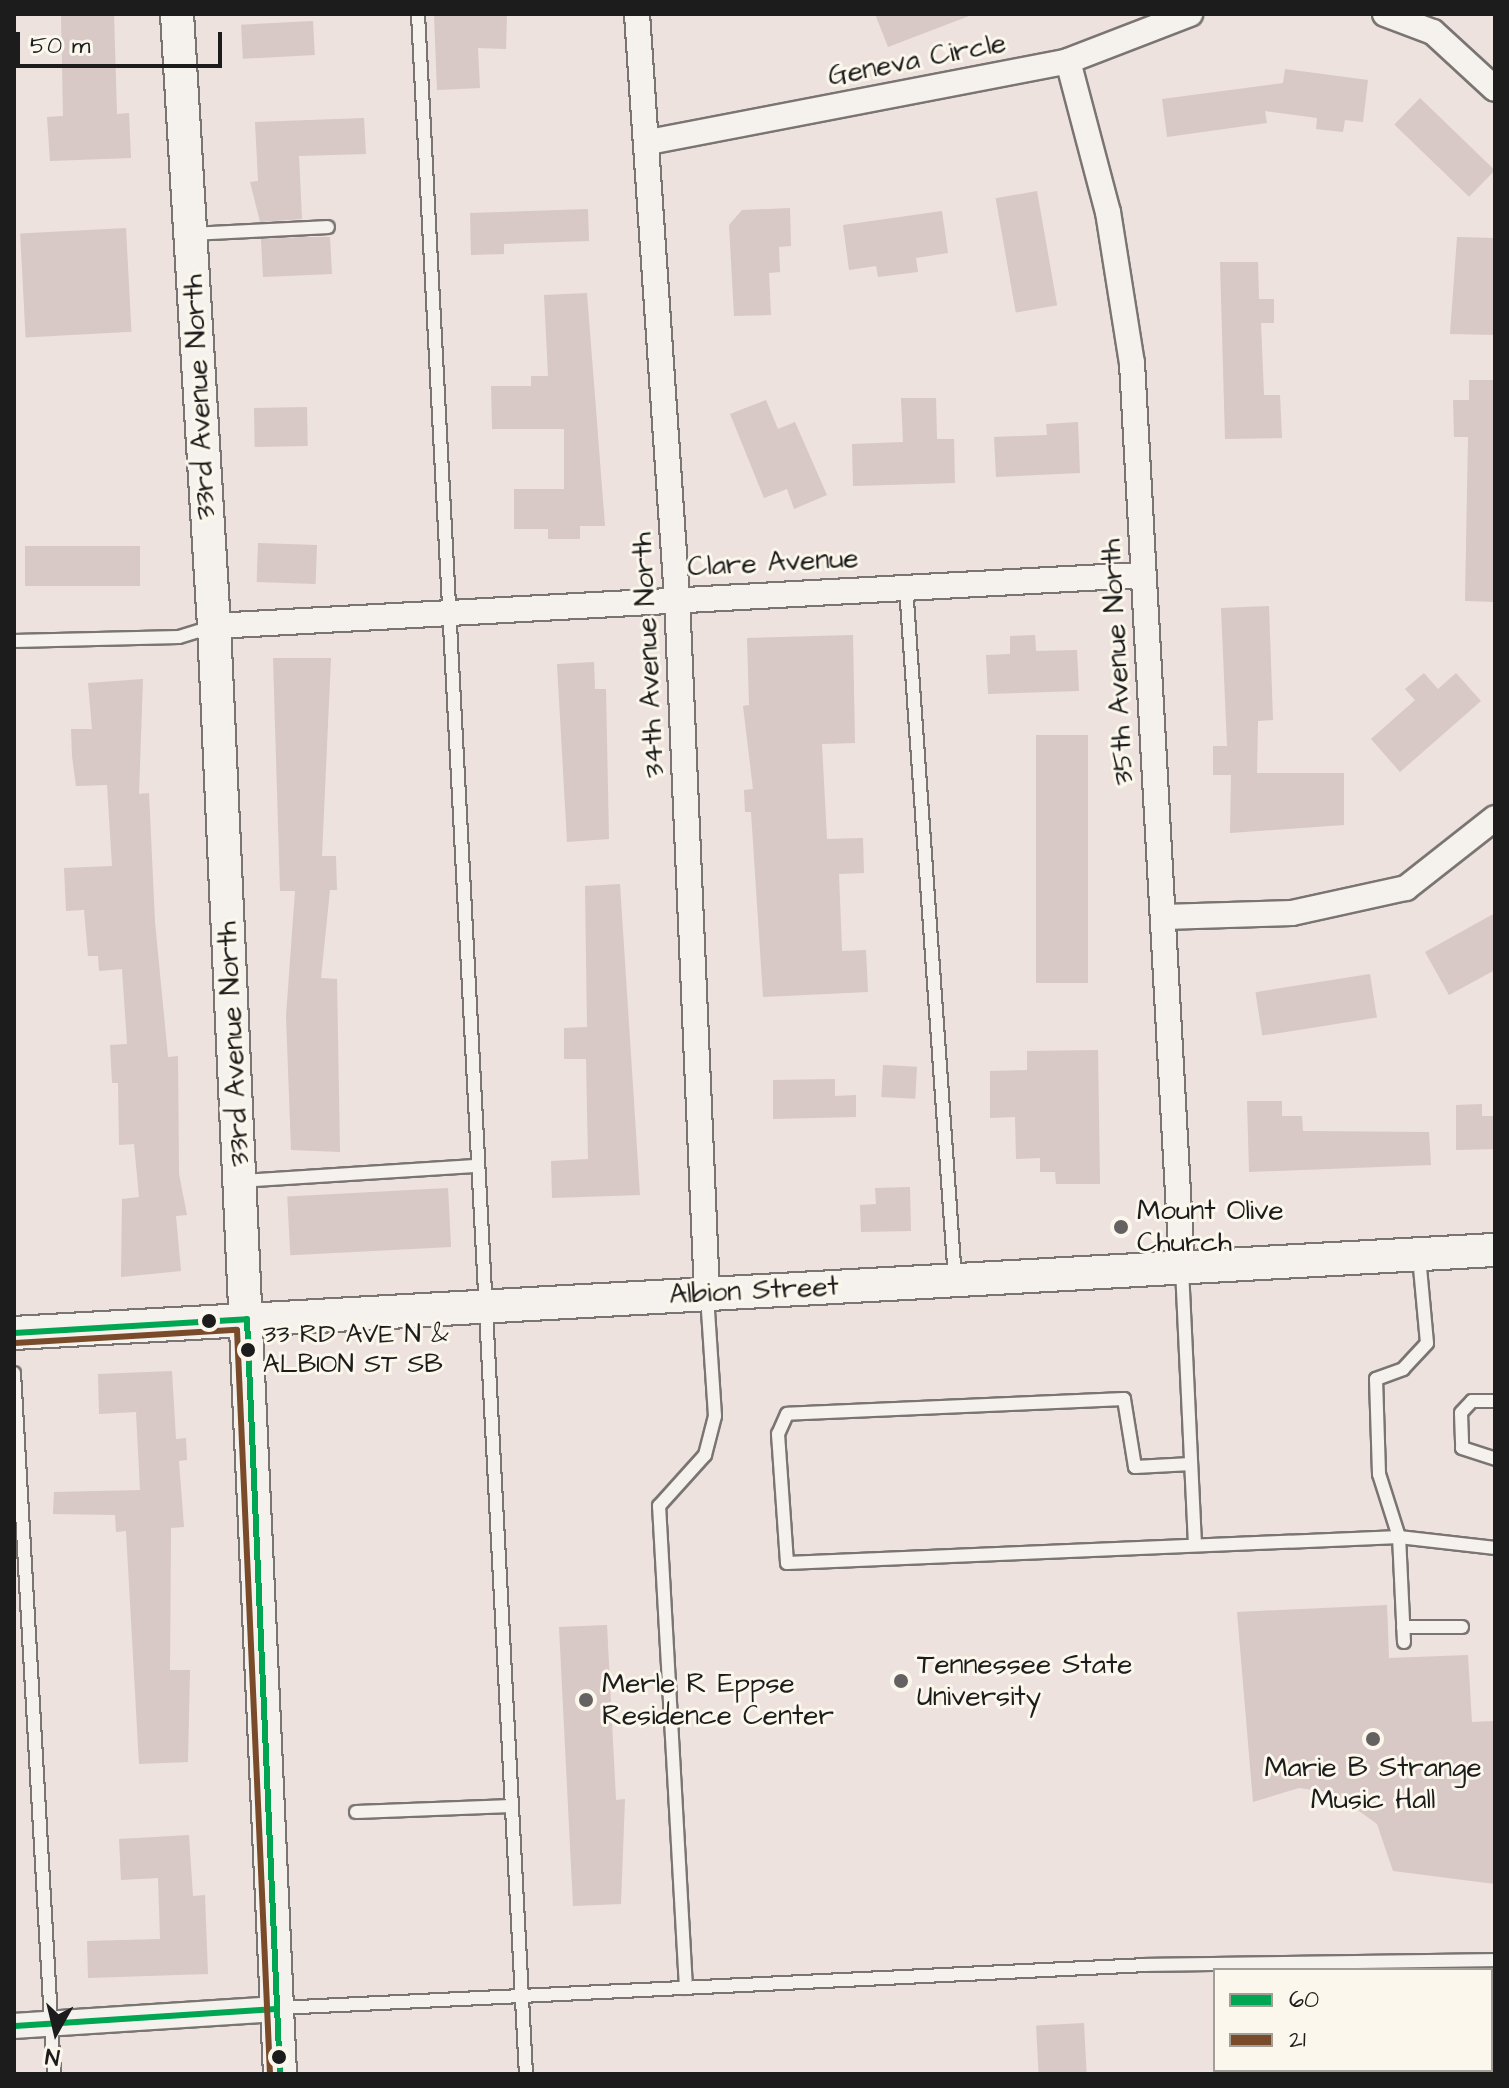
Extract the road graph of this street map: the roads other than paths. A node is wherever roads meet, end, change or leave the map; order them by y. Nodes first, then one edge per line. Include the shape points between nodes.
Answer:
1 (177, 14) edge
2 (418, 14) edge
3 (637, 14) edge
4 (1190, 14) edge
5 (1385, 14) edge
6 (1068, 61) junction
7 (1495, 89) edge
8 (649, 142) junction
9 (328, 227) dead end
10 (190, 234) junction
11 (1142, 575) junction
12 (906, 587) junction
13 (677, 598) junction
14 (445, 614) junction
15 (214, 626) junction
16 (14, 641) edge
17 (1495, 818) edge
18 (1164, 917) junction
19 (473, 1166) junction
20 (240, 1181) junction
21 (1495, 1250) edge
22 (1419, 1254) junction
23 (1182, 1266) junction
24 (955, 1279) junction
25 (707, 1294) junction
26 (482, 1306) junction
27 (247, 1319) junction
28 (14, 1333) edge
29 (14, 1373) edge
30 (1495, 1401) edge
31 (1495, 1459) edge
32 (1191, 1464) junction
33 (1399, 1537) junction
34 (1195, 1542) junction
35 (1495, 1548) edge
36 (1403, 1627) junction
37 (1462, 1627) dead end
38 (1404, 1642) dead end
39 (512, 1806) junction
40 (356, 1812) dead end
41 (1495, 1960) edge
42 (686, 1988) junction
43 (522, 1996) junction
44 (276, 2009) junction
45 (51, 2025) junction
46 (14, 2026) edge
47 (54, 2074) edge
48 (280, 2074) edge
49 (526, 2074) edge

1 - 10 street, 33rd Avenue North
2 - 14 lane
3 - 8 street, 34th Avenue North
4 - 6 street, Geneva Circle
5 - 7 street via 1433,32
6 - 8 street, Geneva Circle
6 - 11 street, 35th Avenue North via 1108,212 1132,363
8 - 13 street, 34th Avenue North
9 - 10 lane
10 - 15 street, 33rd Avenue North
11 - 12 street, Clare Avenue
11 - 18 street, 35th Avenue North
12 - 13 street, Clare Avenue
12 - 24 lane
13 - 14 street, Clare Avenue
13 - 25 street, 34th Avenue North
14 - 15 street, Clare Avenue
14 - 19 lane
15 - 16 lane via 179,637
15 - 20 street, 33rd Avenue North
17 - 18 street via 1406,888 1292,913
18 - 23 street, 35th Avenue North
19 - 20 lane
19 - 26 lane
20 - 27 street, 33rd Avenue North
21 - 22 street, Albion Street
22 - 23 street, Albion Street
22 - 33 lane via 1427,1343 1403,1369 1376,1379 1379,1474
23 - 24 street, Albion Street
23 - 32 lane
24 - 25 street, Albion Street
25 - 26 street, Albion Street
25 - 42 lane via 715,1416 705,1455 659,1506
26 - 27 street, Albion Street
26 - 39 lane
27 - 28 street, Albion Street
27 - 44 street, 33rd Avenue North
29 - 45 lane
30 - 31 lane via 1472,1401 1461,1413 1462,1448
32 - 34 lane
32 - 34 lane via 1135,1467 1124,1399 787,1414 778,1434 787,1563
33 - 34 lane
33 - 35 lane
33 - 36 lane
36 - 37 lane
36 - 38 lane
39 - 40 lane
39 - 43 lane
41 - 42 lane via 1146,1965
42 - 43 lane
43 - 44 lane
43 - 49 lane
44 - 45 street
44 - 48 street, 33rd Avenue North
45 - 46 street
45 - 47 lane

